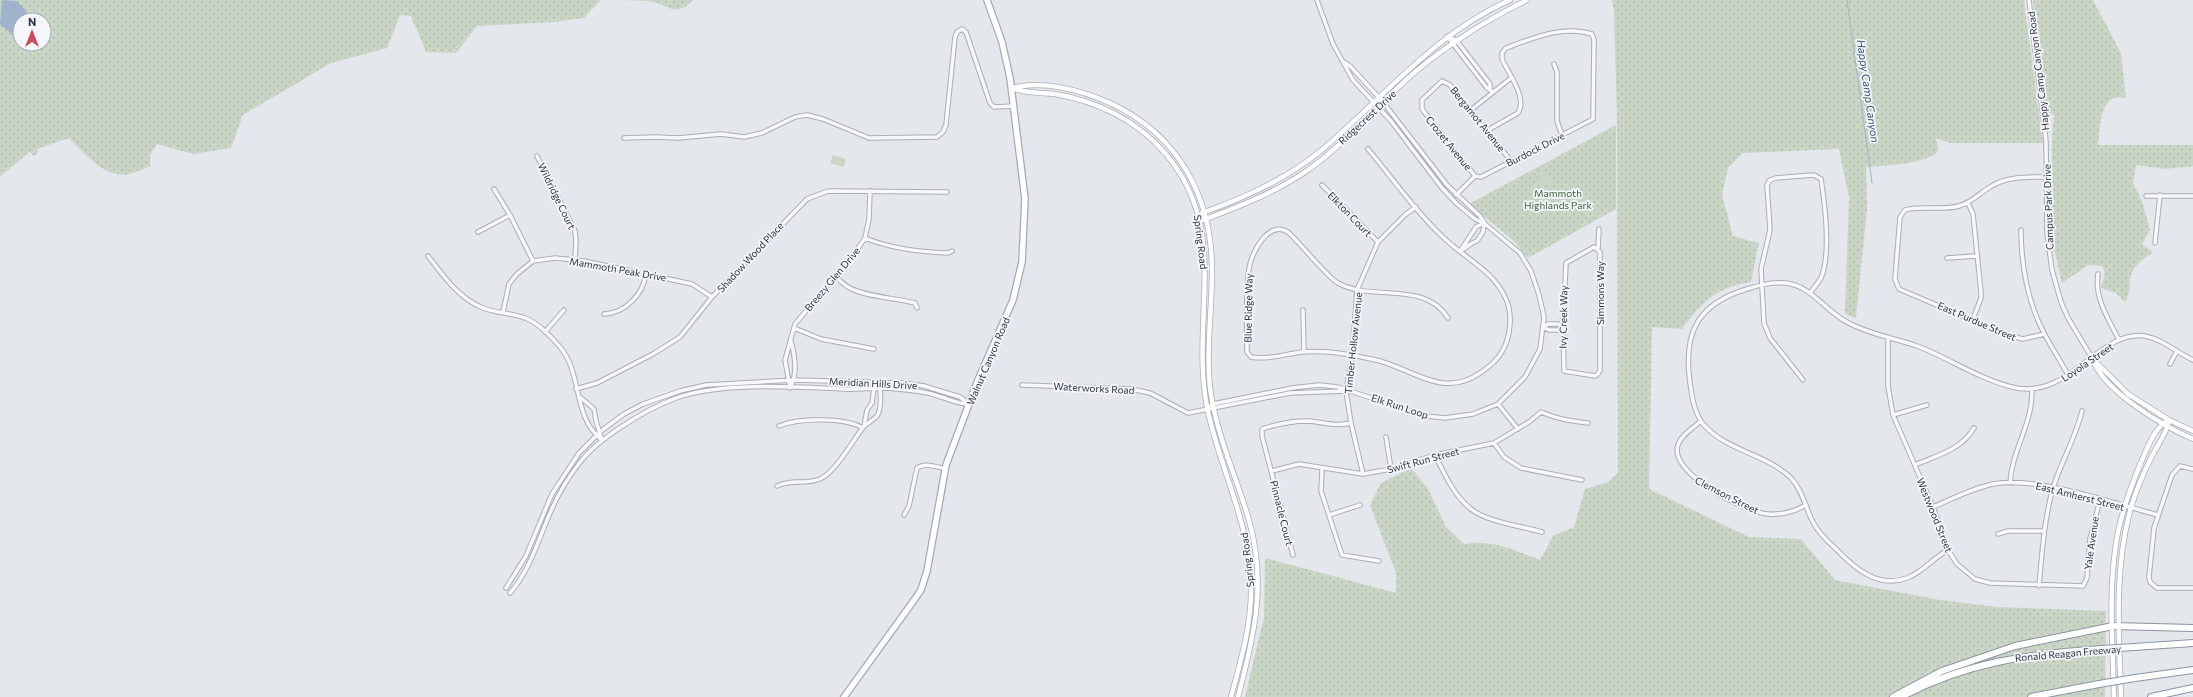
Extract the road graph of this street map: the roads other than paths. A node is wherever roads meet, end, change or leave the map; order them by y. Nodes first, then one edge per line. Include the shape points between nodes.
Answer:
1 (986, 0) edge
2 (1317, 0) edge
3 (1510, 0) edge
4 (1527, 0) edge
5 (2029, 0) edge
6 (1447, 36) junction
7 (1453, 42) junction
8 (1344, 62) junction
9 (1554, 64) dead end
10 (1511, 78) junction
11 (1442, 81) joint
12 (1012, 88) junction
13 (1491, 90) junction
14 (1379, 98) junction
15 (1383, 102) junction
16 (1373, 103) junction
17 (1014, 106) junction
18 (1377, 108) junction
19 (1471, 110) junction
20 (1488, 130) junction
21 (1562, 135) junction
22 (624, 138) dead end
23 (2046, 142) joint
24 (1368, 149) dead end
25 (537, 156) dead end
26 (1511, 161) junction
27 (1476, 176) junction
28 (2046, 177) junction
29 (1322, 185) dead end
30 (494, 189) dead end
31 (870, 191) junction
32 (947, 192) dead end
33 (1456, 194) junction
34 (2160, 194) junction
35 (2146, 196) dead end
36 (2193, 196) edge
37 (1968, 203) junction
38 (1416, 207) junction
39 (1205, 212) junction
40 (1198, 214) junction
41 (510, 215) junction
42 (1206, 219) junction
43 (1200, 221) junction
44 (1484, 223) junction
45 (1599, 228) dead end
46 (2021, 230) dead end
47 (478, 232) dead end
48 (865, 238) junction
49 (1378, 242) junction
50 (2155, 242) dead end
51 (1598, 248) junction
52 (952, 251) dead end
53 (1461, 251) junction
54 (428, 256) dead end
55 (1976, 256) junction
56 (1947, 258) dead end
57 (575, 260) junction
58 (533, 261) junction
59 (1566, 263) joint
60 (646, 274) junction
61 (2098, 274) dead end
62 (835, 276) junction
63 (1762, 284) junction
64 (1357, 290) junction
65 (1810, 293) junction
66 (712, 297) junction
67 (917, 308) dead end
68 (564, 310) dead end
69 (1304, 310) dead end
70 (503, 312) junction
71 (604, 314) dead end
72 (1448, 318) dead end
73 (1973, 319) junction
74 (1543, 326) junction
75 (1562, 327) junction
76 (794, 328) junction
77 (545, 332) junction
78 (2044, 334) junction
79 (1888, 337) junction
80 (2119, 340) junction
81 (790, 341) junction
82 (874, 349) dead end
83 (2177, 351) junction
84 (1304, 352) junction
85 (794, 355) junction
86 (786, 356) junction
87 (1352, 356) junction
88 (2092, 358) junction
89 (2193, 360) edge
90 (2170, 364) dead end
91 (1564, 371) joint
92 (2068, 375) junction
93 (794, 380) junction
94 (1803, 380) dead end
95 (789, 381) junction
96 (878, 382) junction
97 (1022, 385) dead end
98 (790, 388) junction
99 (874, 388) junction
100 (881, 388) junction
101 (576, 389) junction
102 (2032, 389) junction
103 (1346, 391) junction
104 (580, 397) junction
105 (589, 404) junction
106 (969, 404) junction
107 (1498, 404) junction
108 (1927, 405) dead end
109 (1214, 406) junction
110 (582, 408) junction
111 (1207, 409) junction
112 (867, 410) junction
113 (2082, 411) dead end
114 (877, 415) junction
115 (1893, 415) junction
116 (2168, 420) junction
117 (1701, 421) junction
118 (1588, 422) dead end
119 (1351, 423) junction
120 (2162, 423) junction
121 (779, 426) dead end
122 (863, 427) junction
123 (2168, 427) junction
124 (1974, 428) dead end
125 (1518, 429) junction
126 (601, 431) junction
127 (2193, 431) edge
128 (597, 435) junction
129 (1386, 438) dead end
130 (2193, 439) edge
131 (602, 440) junction
132 (1494, 443) junction
133 (1435, 455) junction
134 (1915, 465) junction
135 (946, 469) junction
136 (1322, 469) junction
137 (1391, 469) junction
138 (2193, 469) edge
139 (1272, 471) junction
140 (1363, 474) junction
141 (1582, 480) dead end
142 (2010, 483) junction
143 (778, 486) dead end
144 (2053, 488) junction
145 (2100, 500) junction
146 (547, 505) junction
147 (1360, 505) dead end
148 (1806, 505) junction
149 (2125, 506) junction
150 (1933, 507) junction
151 (553, 508) junction
152 (2131, 508) junction
153 (904, 515) dead end
154 (1329, 515) junction
155 (2158, 515) junction
156 (2044, 531) junction
157 (1542, 532) dead end
158 (1998, 534) dead end
159 (1948, 550) junction
160 (1293, 555) dead end
161 (1379, 561) dead end
162 (2039, 586) junction
163 (2083, 586) joint
164 (506, 588) dead end
165 (2193, 588) edge
166 (510, 593) dead end
167 (2116, 625) junction
168 (2193, 628) edge
169 (2193, 643) edge
170 (2193, 670) edge
171 (2193, 688) edge
172 (844, 697) edge
173 (1231, 697) edge
174 (1238, 697) edge
175 (1893, 697) edge
176 (1901, 697) edge
177 (2031, 697) edge
178 (2114, 697) edge
179 (2120, 697) edge
180 (2151, 697) edge

1 - 12 main road, Walnut Canyon Road via 1002,42
2 - 8 street, Elk Run Loop via 1333,44
3 - 6 street, Ridgecrest Drive via 1487,10
4 - 7 street, Ridgecrest Drive
5 - 23 street, Happy Camp Canyon Road
6 - 7 street
6 - 14 street, Ridgecrest Drive
7 - 13 street
7 - 15 street, Ridgecrest Drive
8 - 14 street, Elk Run Loop via 1351,66
8 - 16 street, Elk Run Loop via 1353,80
9 - 21 street via 1557,72 1557,121
10 - 13 street
10 - 20 street via 1519,97 1520,109 1518,113
10 - 21 street, Burdock Drive via 1502,55 1506,48 1541,35 1568,31 1592,34 1593,119
11 - 19 street, Bergamot Avenue via 1450,85
11 - 27 street, Crozet Avenue via 1422,100 1422,109
12 - 17 main road, Walnut Canyon Road
12 - 39 street, Spring Road via 1029,86 1072,91 1104,100 1138,119 1162,137 1183,163
12 - 40 street, Spring Road via 1023,93 1066,96 1097,105 1124,118 1145,133 1182,175
13 - 19 street
14 - 15 street, Elk Run Loop
14 - 16 street, Ridgecrest Drive
15 - 18 street, Ridgecrest Drive
15 - 33 street, Elk Run Loop
16 - 18 street, Elk Run Loop
16 - 39 street, Ridgecrest Drive via 1317,153 1278,179
17 - 22 street via 994,107 990,103 966,32 962,29 955,37 946,125 943,132 937,136 869,138 808,115 795,117 762,133 744,137 721,134 678,138
17 - 106 main road, Walnut Canyon Road via 1025,199 1022,268 1008,313
18 - 42 street, Ridgecrest Drive via 1305,172 1266,194
18 - 44 street, Elk Run Loop via 1442,188 1469,214
19 - 20 street, Bergamot Avenue
20 - 26 street, Bergamot Avenue
21 - 26 street, Burdock Drive
23 - 28 street, Campus Park Drive
24 - 38 street
25 - 57 street, Wildridge Court via 575,231
26 - 27 street, Burdock Drive via 1481,177
27 - 33 street
28 - 37 street via 2001,181
28 - 88 street, Campus Park Drive via 2047,233 2054,281 2068,318
29 - 49 street, Elkton Court
30 - 41 street
31 - 32 street, Shadow Wood Place
31 - 48 street, Breezy Glen Drive
31 - 66 street, Shadow Wood Place via 828,191 807,199
33 - 44 street, Elk Run Loop
34 - 35 street
34 - 36 street
34 - 50 street
37 - 55 street via 1973,214
37 - 73 street, East Purdue Street via 1941,210 1905,210 1900,217 1895,279 1899,289
38 - 49 street, Timber Hollow Avenue
38 - 53 street via 1445,239
39 - 40 street, Ridgecrest Drive
39 - 42 street, Spring Road
40 - 43 street, Spring Road
41 - 47 street
41 - 58 street
42 - 43 street, Ridgecrest Drive
42 - 109 street, Spring Road via 1212,259 1209,361
43 - 111 street, Spring Road via 1206,261 1202,362
44 - 53 street via 1476,227
44 - 53 street via 1478,241
44 - 74 street, Elk Run Loop via 1520,253 1531,271 1540,295
45 - 51 street
46 - 78 street via 2027,282
48 - 52 street via 885,246 948,253
48 - 62 street, Breezy Glen Drive
49 - 64 street, Timber Hollow Avenue
51 - 59 street, Simmons Way via 1590,248
51 - 91 street, Simmons Way via 1598,374 1595,376
53 - 87 street via 1486,270 1506,298 1510,313 1509,334 1495,362 1475,376 1455,384 1434,382 1380,361
54 - 70 street via 462,296 482,308
55 - 56 street
55 - 73 street via 1981,298
57 - 58 street, Mammoth Peak Drive via 556,258
57 - 60 street, Mammoth Peak Drive
58 - 70 street via 509,284
59 - 75 street, Ivy Creek Way
60 - 66 street, Mammoth Peak Drive via 692,284
60 - 71 street via 644,287 637,298 626,306
61 - 80 street via 2096,284 2103,308
62 - 67 street via 849,288 861,293 899,298 915,303
62 - 76 street, Breezy Glen Drive via 797,320
63 - 65 street, Loyola Street via 1790,283
63 - 65 street via 1762,261 1770,230 1767,185 1770,180 1776,178 1814,175 1821,179 1826,232 1824,264 1820,278
63 - 94 street via 1764,323 1767,332
63 - 117 street, Loyola Street via 1730,295 1715,304 1698,320 1690,335 1687,353 1690,384 1696,412
64 - 72 street via 1405,293 1443,310
64 - 84 street, Blue Ridge Way via 1337,283 1284,229 1269,233 1261,242 1249,268 1247,352 1251,357 1259,358
64 - 87 street, Timber Hollow Avenue
65 - 79 street, Loyola Street via 1844,321
66 - 101 street, Shadow Wood Place via 680,337 597,383
68 - 77 street
69 - 84 street
70 - 77 street via 527,319
73 - 78 street, East Purdue Street via 2017,338 2032,339
74 - 75 street via 1549,330 1559,330
74 - 107 street, Elk Run Loop via 1540,349 1525,377
75 - 91 street, Ivy Creek Way
76 - 81 street, Breezy Glen Drive
76 - 82 street via 821,339
77 - 101 street via 561,347 570,364
78 - 92 street
79 - 102 street, Loyola Street via 1923,349 2002,384 2018,389
79 - 115 street, Westwood Street via 1888,386
80 - 83 street, Loyola Street via 2144,336 2163,342
80 - 88 street, Loyola Street
81 - 85 street
81 - 86 street, Breezy Glen Drive
83 - 89 street, Loyola Street
83 - 90 street
84 - 87 street
85 - 86 street
85 - 93 street
86 - 95 street, Breezy Glen Drive
87 - 103 street, Timber Hollow Avenue
88 - 92 street, Loyola Street
88 - 116 street, Campus Park Drive via 2128,394
88 - 120 street, Campus Park Drive via 2094,365 2110,384
92 - 102 street, Loyola Street via 2053,384
93 - 95 street, Meridian Hills Drive
93 - 96 street, Meridian Hills Drive
93 - 98 street
95 - 98 street, Breezy Glen Drive
95 - 126 street, Meridian Hills Drive via 720,383 680,391 643,404
96 - 99 street
96 - 100 street
96 - 106 street, Meridian Hills Drive via 924,386 960,397
97 - 111 street, Waterworks Road via 1131,389 1150,393 1188,413
98 - 99 street, Meridian Hills Drive
98 - 131 street, Meridian Hills Drive via 725,390 680,397 644,412
99 - 100 street, Meridian Hills Drive
99 - 112 street via 872,403
100 - 106 street, Meridian Hills Drive via 922,392 960,404
100 - 114 street via 880,409
101 - 104 street
102 - 142 street via 2030,415 2013,460
103 - 107 street, Elk Run Loop via 1370,396 1426,416 1445,418 1472,414
103 - 109 street, Elk Run Loop via 1295,392
103 - 119 street, Timber Hollow Avenue
104 - 105 street
104 - 110 street
105 - 110 street
105 - 126 street via 594,410
106 - 135 main road, Walnut Canyon Road
107 - 125 street
108 - 115 street
109 - 111 street, Elk Run Loop
109 - 174 street, Spring Road via 1249,520 1257,568 1255,626
110 - 128 street via 583,414
111 - 173 street, Spring Road via 1240,515 1247,542 1250,572 1249,624
112 - 114 street via 869,415
112 - 122 street
113 - 144 street
114 - 122 street
115 - 134 street, Westwood Street
116 - 120 street
116 - 123 street
116 - 127 street, Campus Park Drive
117 - 148 street via 1717,437 1783,472 1797,485
117 - 148 street, Clemson Street via 1678,446 1678,457 1692,477 1758,512 1786,513
118 - 125 street, Swift Run Street via 1564,420 1541,412
119 - 139 street, Pinnacle Court via 1340,426 1309,421 1291,422 1262,429
119 - 140 street, Timber Hollow Avenue
120 - 123 street, Campus Park Drive
120 - 149 street via 2141,462
121 - 122 street via 800,421 841,421
122 - 143 street via 835,466 821,479 785,482
123 - 130 street, Campus Park Drive
123 - 152 street via 2145,471
124 - 134 street via 1959,446
125 - 132 street, Swift Run Street
126 - 128 street, Meridian Hills Drive
126 - 131 street
128 - 131 street
128 - 146 street, Meridian Hills Drive via 566,470
129 - 137 street
131 - 151 street, Meridian Hills Drive via 581,460
132 - 133 street, Swift Run Street
132 - 141 street via 1504,457 1521,468
133 - 137 street, Swift Run Street
133 - 157 street via 1460,498 1471,509 1484,516
134 - 150 street, Westwood Street
135 - 153 street via 928,465 917,468 909,506
135 - 172 main road, Walnut Canyon Road via 927,571 920,590
136 - 139 street, Swift Run Street via 1299,464
136 - 140 street, Swift Run Street
136 - 154 street via 1321,491
137 - 140 street, Swift Run Street
138 - 155 street via 2180,466 2172,475
139 - 160 street, Pinnacle Court
142 - 144 street, East Amherst Street
142 - 150 street, East Amherst Street via 1986,486
144 - 145 street, East Amherst Street
144 - 156 street
145 - 149 street, East Amherst Street
145 - 163 street, Yale Avenue via 2090,539 2087,578
146 - 151 street
146 - 164 street, Meridian Hills Drive via 526,556
147 - 154 street
148 - 159 street via 1815,527 1851,564 1875,579 1905,579 1917,574
149 - 152 street, East Amherst Street
149 - 167 street via 2113,565
150 - 159 street, Westwood Street
151 - 166 street, Meridian Hills Drive via 520,582
152 - 155 street, East Amherst Street
152 - 167 street via 2121,562
154 - 161 street via 1342,555
155 - 165 street via 2154,528 2149,577 2153,586
156 - 158 street via 2008,531
156 - 162 street
159 - 162 street, Westwood Street via 1957,564 1981,581
162 - 163 street, Westwood Street
167 - 168 highway
167 - 175 highway via 1993,652 1942,671
167 - 178 street
167 - 179 street
169 - 176 highway, Ronald Reagan Freeway, bridge via 2015,657 1984,664 1928,683
170 - 177 highway, bridge
171 - 180 highway

